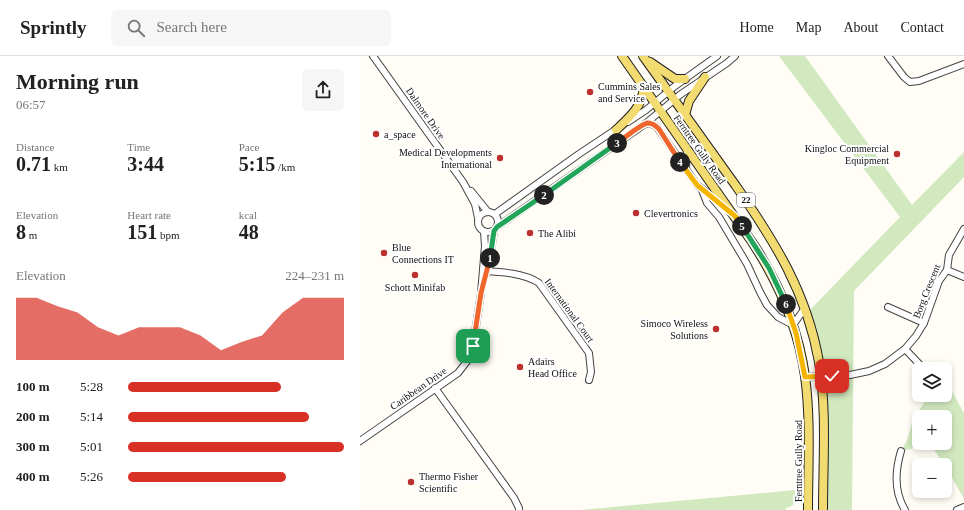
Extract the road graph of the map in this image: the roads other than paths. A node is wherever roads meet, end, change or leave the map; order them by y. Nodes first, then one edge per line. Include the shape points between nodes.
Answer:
1 (373, 56) edge
2 (622, 56) edge
3 (717, 56) edge
4 (735, 56) edge
5 (888, 56) edge
6 (644, 57) edge
7 (964, 64) edge
8 (704, 77) junction
9 (685, 79) junction
10 (644, 87) junction
11 (668, 91) junction
12 (674, 99) junction
13 (655, 102) junction
14 (661, 111) junction
15 (685, 115) junction
16 (645, 124) junction
17 (616, 130) junction
18 (687, 147) junction
19 (686, 170) junction
20 (463, 182) junction
21 (702, 190) junction
22 (488, 212) junction
23 (495, 214) junction
24 (735, 216) junction
25 (478, 218) junction
26 (495, 229) junction
27 (964, 229) edge
28 (484, 232) junction
29 (947, 270) junction
30 (485, 271) junction
31 (964, 277) edge
32 (888, 307) dead end
33 (805, 308) junction
34 (924, 323) junction
35 (793, 325) junction
36 (905, 349) junction
37 (917, 362) edge
38 (805, 377) junction
39 (821, 377) junction
40 (588, 380) dead end
41 (435, 388) junction
42 (360, 441) edge
43 (901, 451) dead end
44 (964, 507) edge
45 (519, 510) edge
46 (808, 510) edge
47 (823, 510) edge
48 (905, 510) edge
49 (957, 510) edge

1 - 20 street, Dalmore Drive
2 - 10 main road, Ferntree Gully Road / 22
3 - 9 street
4 - 8 street
5 - 7 street via 910,82
6 - 9 main road via 675,79
6 - 11 main road, Ferntree Gully Road / 22
8 - 12 street
8 - 15 main road via 688,101
9 - 11 street
10 - 13 main road, Ferntree Gully Road / 22
10 - 17 main road via 638,106
11 - 12 main road, Ferntree Gully Road / 22
11 - 13 street
12 - 14 street
12 - 15 main road, Ferntree Gully Road / 22
13 - 14 main road, Ferntree Gully Road / 22
13 - 17 street
14 - 16 street
14 - 18 main road, Ferntree Gully Road / 22
15 - 33 main road, Ferntree Gully Road / 22 via 767,232 790,273
16 - 19 street via 650,123 657,127
16 - 26 street
17 - 23 street
18 - 19 street
18 - 24 main road, Ferntree Gully Road / 22
19 - 21 street
20 - 22 street, Dalmore Drive
20 - 25 street, Dalmore Drive via 475,204
21 - 24 street
21 - 35 street via 707,203 719,217 748,264 767,305 778,317
22 - 23 street
22 - 25 street
23 - 26 street via 498,221
24 - 35 main road, Ferntree Gully Road / 22 via 774,277
25 - 28 street via 479,228
26 - 28 street
26 - 30 street, Caribbean Drive
27 - 29 street, Borg Crescent via 949,255
28 - 30 street, Caribbean Drive
29 - 31 street
29 - 34 street, Borg Crescent via 939,281
30 - 40 street, International Court via 527,277 542,287 589,353 591,372
30 - 41 street, Caribbean Drive via 468,360 461,369
32 - 34 street
33 - 35 street
33 - 39 main road, Ferntree Gully Road / 22
34 - 36 street, Borg Crescent
35 - 38 main road, Ferntree Gully Road / 22
36 - 37 street
36 - 39 street, Borg Crescent via 869,372
38 - 39 street, Borg Crescent
38 - 46 main road, Ferntree Gully Road / 22 via 808,421
39 - 47 main road, Ferntree Gully Road / 22
41 - 42 street, Caribbean Drive
41 - 45 street via 516,502
43 - 48 street via 897,466 897,487
44 - 49 street

